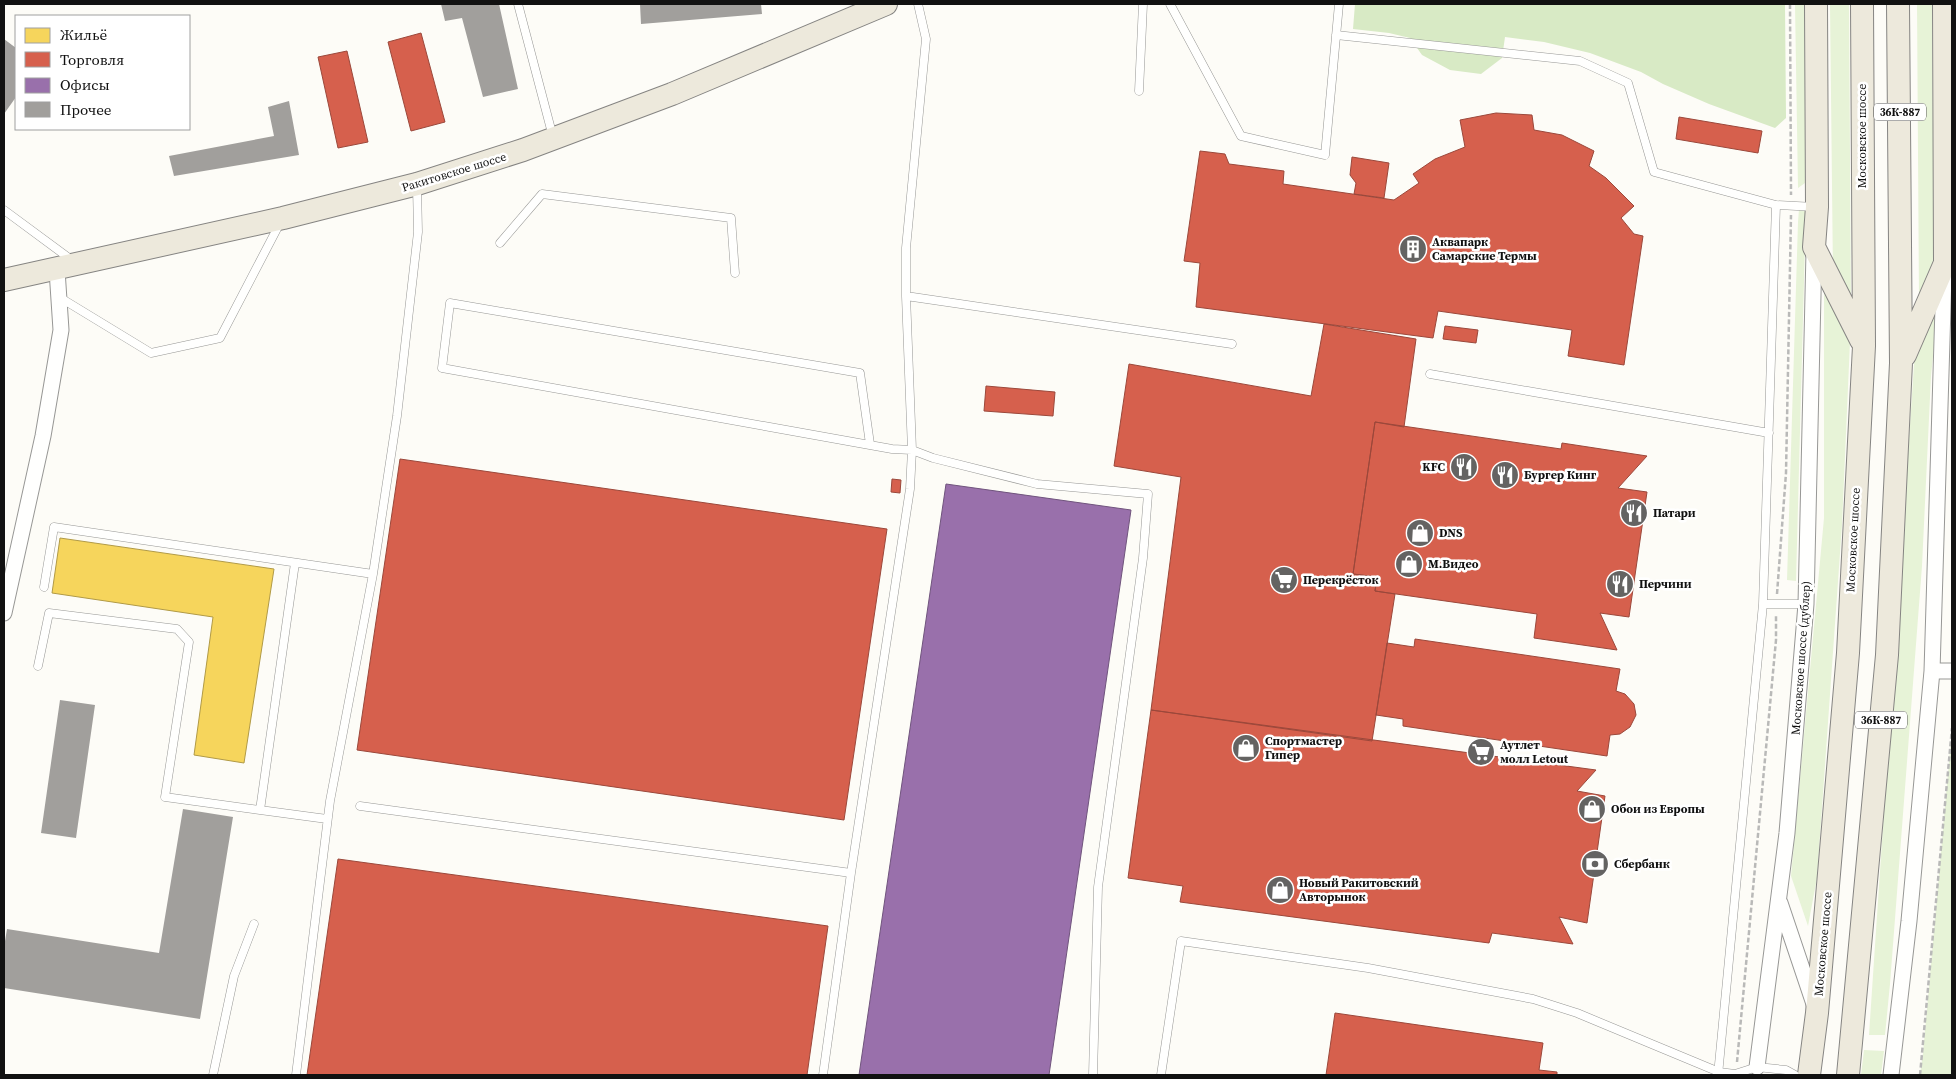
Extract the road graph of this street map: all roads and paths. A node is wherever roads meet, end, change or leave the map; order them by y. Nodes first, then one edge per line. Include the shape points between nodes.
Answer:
1 (518, 4) edge
2 (886, 4) edge
3 (918, 4) edge
4 (1143, 4) edge
5 (1170, 4) edge
6 (1339, 4) edge
7 (1816, 4) edge
8 (1862, 4) edge
9 (1898, 4) edge
10 (1944, 4) edge
11 (1336, 35) junction
12 (1139, 91) dead end
13 (1949, 135) edge
14 (553, 138) junction
15 (416, 184) junction
16 (1776, 205) junction
17 (1817, 207) junction
18 (4, 210) edge
19 (283, 218) junction
20 (500, 242) dead end
21 (1814, 248) junction
22 (1945, 263) junction
23 (78, 265) junction
24 (56, 270) junction
25 (735, 273) dead end
26 (4, 280) edge
27 (58, 296) junction
28 (906, 296) junction
29 (1232, 344) dead end
30 (1864, 346) junction
31 (1901, 363) junction
32 (1430, 374) dead end
33 (1770, 433) junction
34 (870, 444) junction
35 (912, 450) junction
36 (295, 563) junction
37 (373, 574) junction
38 (44, 587) dead end
39 (1762, 604) junction
40 (1806, 604) junction
41 (4, 613) edge
42 (38, 666) dead end
43 (1932, 670) junction
44 (1952, 671) edge
45 (1952, 728) edge
46 (360, 806) dead end
47 (260, 810) junction
48 (328, 819) junction
49 (851, 873) junction
50 (1779, 899) junction
51 (254, 924) dead end
52 (1818, 1013) junction
53 (1757, 1067) junction
54 (1718, 1073) edge
55 (213, 1075) edge
56 (296, 1075) edge
57 (823, 1075) edge
58 (1093, 1075) edge
59 (1160, 1075) edge
60 (1736, 1075) edge
61 (1795, 1075) edge
62 (1810, 1075) edge
63 (1848, 1075) edge
64 (1891, 1075) edge
65 (1920, 1075) edge

1 - 14 lane
2 - 14 main road, Ракитовское шоссе via 672,94
3 - 28 lane via 926,39 906,248
4 - 12 lane
5 - 11 lane via 1241,136 1325,155
6 - 11 lane
7 - 17 main road
8 - 30 main road, Московское шоссе / 36К-887
9 - 31 main road, 36К-887
10 - 13 main road
11 - 16 lane via 1580,61 1628,83 1654,172
13 - 22 main road
14 - 15 main road, Ракитовское шоссе
15 - 19 main road, Ракитовское шоссе
15 - 37 lane via 418,232 397,416
16 - 17 lane
16 - 33 lane
17 - 21 main road
18 - 23 lane
19 - 23 main road, Ракитовское шоссе
19 - 27 lane via 220,338 151,353
20 - 25 lane via 542,194 731,218
21 - 30 main road
21 - 40 street, Московское шоссе (дублер)
22 - 31 main road
22 - 43 street
23 - 24 main road, Ракитовское шоссе
24 - 26 main road, Ракитовское шоссе
24 - 27 street
27 - 41 street via 61,330 43,436
28 - 29 lane
28 - 35 lane
30 - 52 main road, Московское шоссе / 36К-887 via 1848,653
31 - 63 main road, 36К-887 via 1887,655
32 - 33 lane
33 - 39 lane
34 - 34 lane via 442,368 450,304 860,374
34 - 35 lane
35 - 49 lane via 910,489
35 - 58 lane via 1037,484 1148,494 1143,558 1098,887
36 - 37 lane
36 - 38 lane via 54,528
36 - 47 lane
37 - 48 lane
39 - 40 lane
39 - 54 lane
40 - 50 street, Московское шоссе (дублер)
42 - 47 lane via 49,613 177,629 189,642 165,797
43 - 44 street
43 - 64 street
45 - 65 path
46 - 49 lane
47 - 48 lane
48 - 56 lane
49 - 57 lane
50 - 52 street
50 - 53 street, Московское шоссе (дублер)
51 - 55 lane via 234,976
52 - 62 main road, Московское шоссе / 36К-887
53 - 60 lane
53 - 61 lane via 1786,1070
54 - 59 lane via 1577,1013 1533,999 1430,979 1181,941
54 - 60 lane

